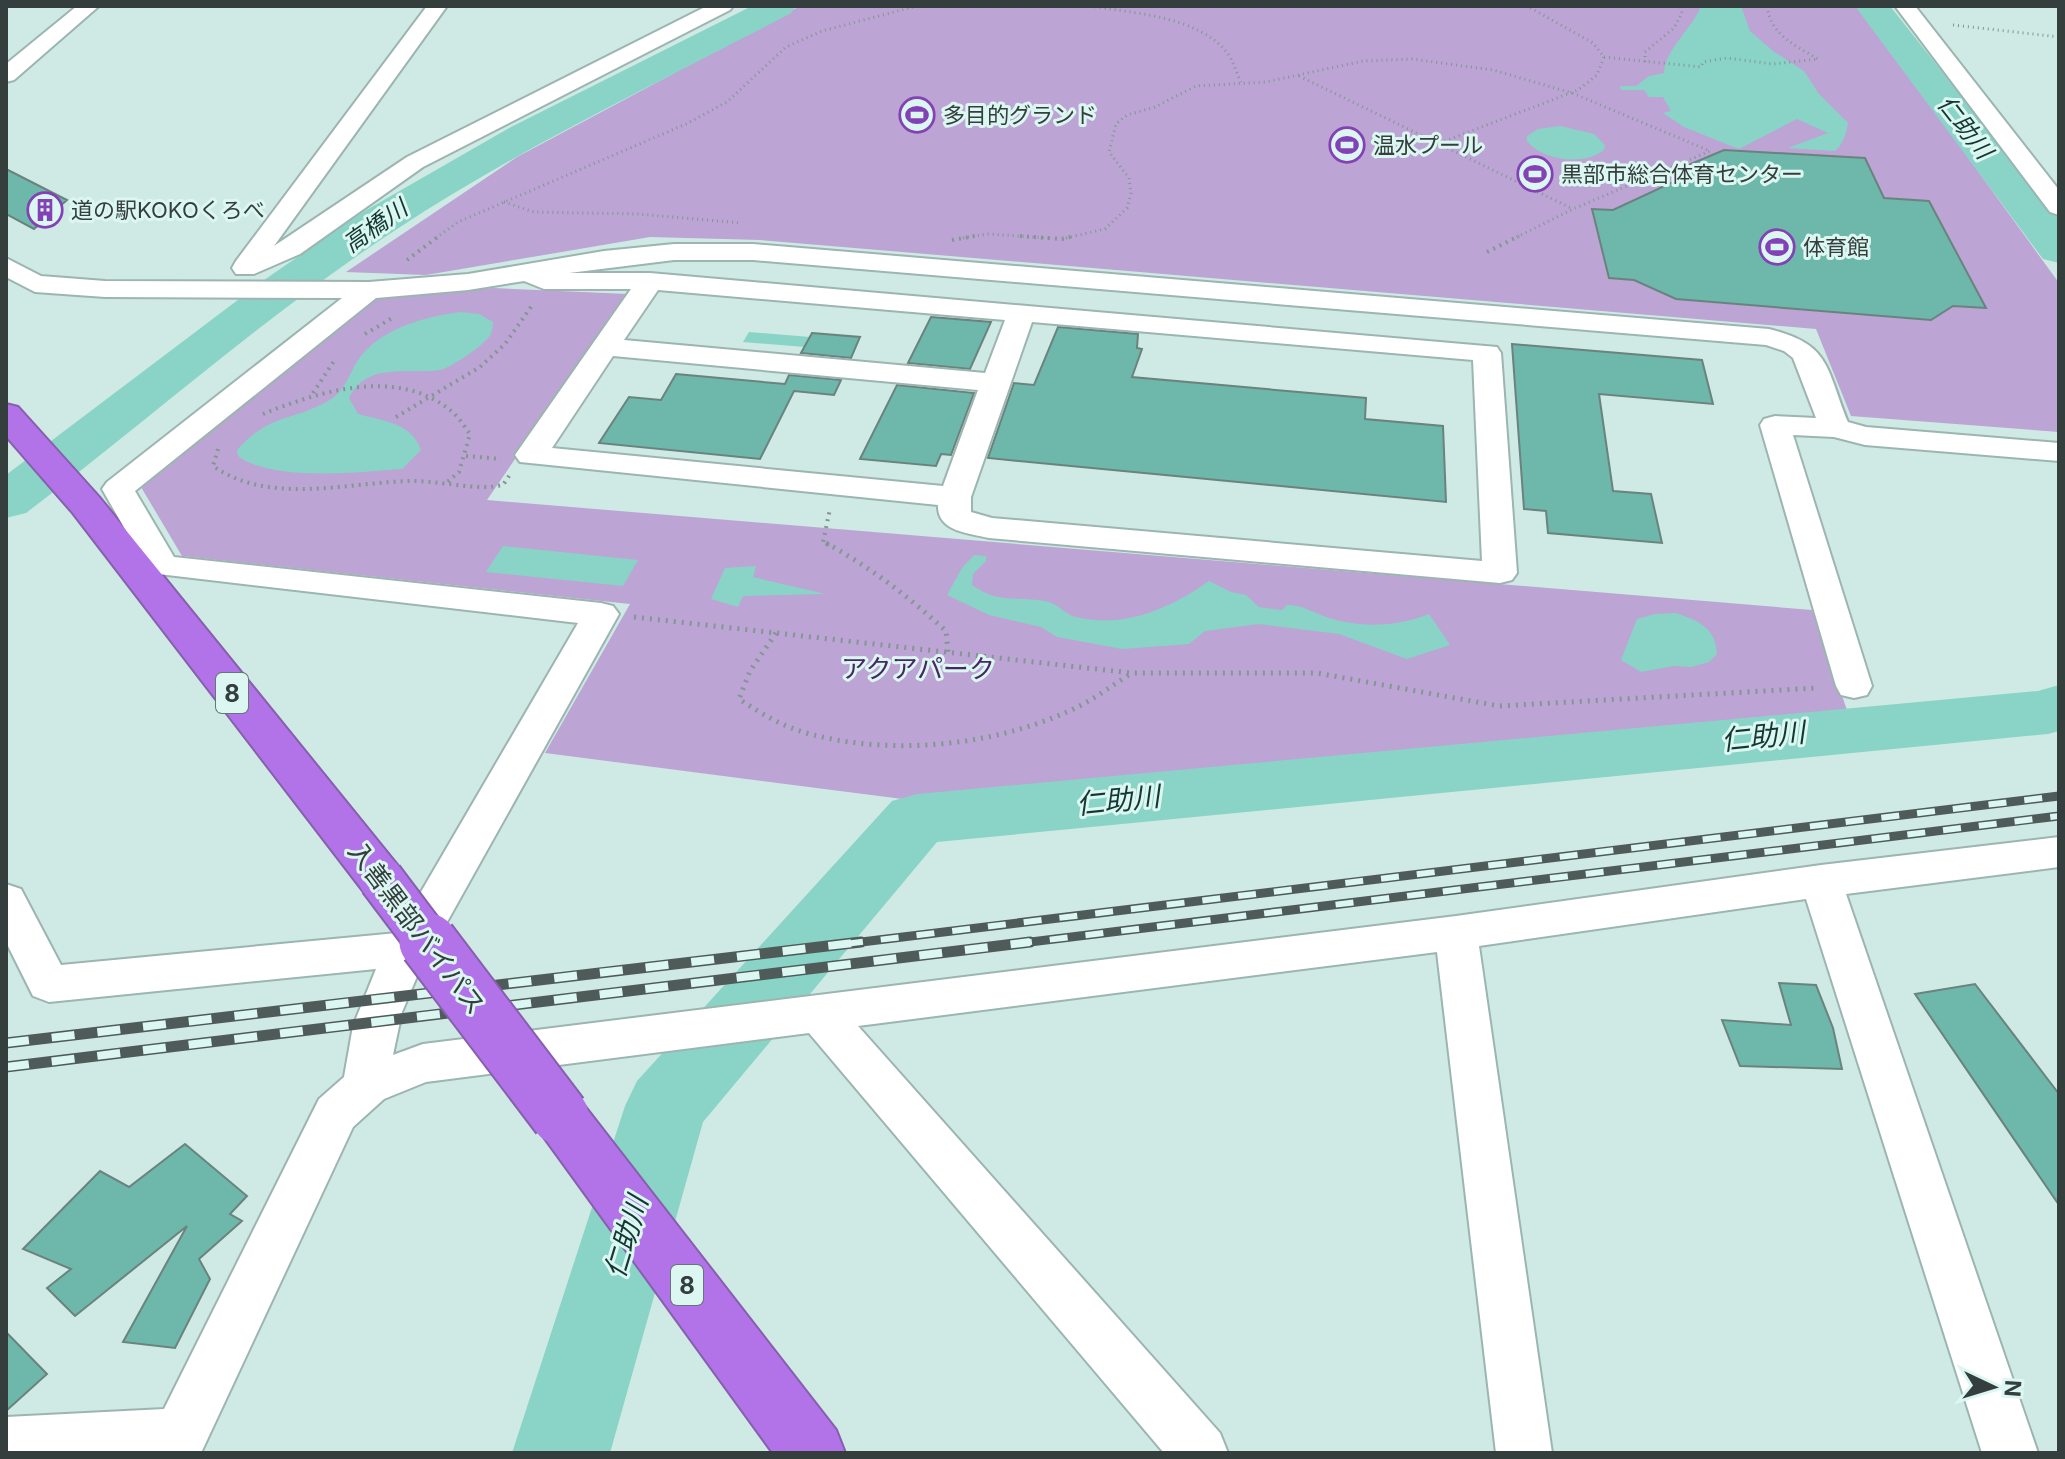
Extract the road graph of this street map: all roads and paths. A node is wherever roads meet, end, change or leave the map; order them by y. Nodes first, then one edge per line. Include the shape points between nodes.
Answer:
1 (89, 6) edge
2 (437, 6) edge
3 (723, 6) edge
4 (917, 6) edge
5 (1090, 6) edge
6 (1527, 6) edge
7 (1680, 6) edge
8 (1767, 6) edge
9 (1912, 14) edge
10 (2059, 37) edge
11 (1604, 57) junction
12 (1645, 62) junction
13 (6, 75) edge
14 (1299, 76) junction
15 (1241, 82) junction
16 (1572, 93) junction
17 (1440, 143) junction
18 (504, 202) junction
19 (2059, 207) edge
20 (1573, 209) junction
21 (742, 223) dead end
22 (943, 241) dead end
23 (1487, 252) dead end
24 (6, 266) edge
25 (238, 278) junction
26 (650, 281) junction
27 (534, 282) junction
28 (35, 284) junction
29 (358, 290) junction
30 (6, 295) edge
31 (401, 313) dead end
32 (1021, 313) junction
33 (356, 342) dead end
34 (605, 347) junction
35 (344, 351) dead end
36 (995, 383) junction
37 (313, 394) junction
38 (432, 396) junction
39 (6, 414) edge
40 (396, 417) dead end
41 (254, 419) dead end
42 (1835, 428) junction
43 (219, 446) dead end
44 (2059, 452) edge
45 (466, 456) junction
46 (506, 459) dead end
47 (511, 473) dead end
48 (445, 484) junction
49 (834, 485) junction
50 (955, 497) junction
51 (601, 614) junction
52 (776, 633) junction
53 (948, 652) junction
54 (1132, 673) junction
55 (1854, 686) joint
56 (2059, 852) edge
57 (1821, 881) junction
58 (6, 900) edge
59 (1456, 933) junction
60 (410, 949) junction
61 (819, 1013) junction
62 (367, 1085) junction
63 (6, 1445) edge
64 (176, 1445) edge
65 (813, 1453) edge
66 (1200, 1453) edge
67 (1524, 1453) edge
68 (2010, 1453) edge

1 - 13 street
2 - 25 street
3 - 25 street via 415,162
4 - 18 path via 822,31 786,47 727,102
5 - 15 path via 1183,26 1214,39 1229,54
6 - 11 path via 1593,43
7 - 12 path via 1674,28 1645,52
8 - 12 path via 1775,32 1819,59 1766,64 1712,58 1701,67
9 - 10 path
9 - 19 street
11 - 12 path
11 - 16 path via 1603,69 1591,83
14 - 15 path
14 - 16 path via 1363,61 1412,59 1493,70
14 - 17 path
15 - 22 path via 1196,86 1116,124 1109,152 1129,178 1131,193 1127,208 1105,229 1062,239 988,234
16 - 17 path
16 - 20 path via 1710,151
17 - 20 path
18 - 21 path via 534,212
18 - 29 path via 458,222
20 - 23 path
24 - 28 street
25 - 28 street via 105,289
25 - 29 street
26 - 27 street
26 - 32 street
26 - 34 street
27 - 29 street
27 - 38 path via 505,344 480,367
27 - 42 street via 674,252 753,252 1769,337 1806,354
28 - 30 street
29 - 51 street via 118,489 162,566
31 - 33 path
32 - 36 street
32 - 50 street via 1487,353 1500,573 989,528 954,517
34 - 36 street
34 - 49 street via 531,455
35 - 37 path
36 - 50 street
37 - 38 path via 366,387
37 - 41 path
38 - 40 path
38 - 45 path via 458,414 470,434
39 - 65 highway, 入善黒部バイパス / 8, bridge via 86,505 381,879
42 - 44 street via 1865,436
42 - 55 street via 1775,425
43 - 48 path via 213,466 224,478 258,484
45 - 46 path
45 - 48 path
47 - 48 path via 503,485 484,489
49 - 50 street
49 - 53 path via 823,542 916,604 946,631
51 - 52 path
51 - 60 street
52 - 53 path
52 - 54 path via 750,671 739,699 759,717 825,738 897,746 990,738 1065,714
53 - 54 path
54 - 55 path via 1317,673 1499,706
56 - 57 street
57 - 59 street
57 - 68 street
58 - 60 street via 49,984
59 - 61 street
59 - 67 street
60 - 62 street via 375,1021
61 - 62 street via 423,1063
61 - 66 street
62 - 64 street via 336,1113
63 - 64 street

